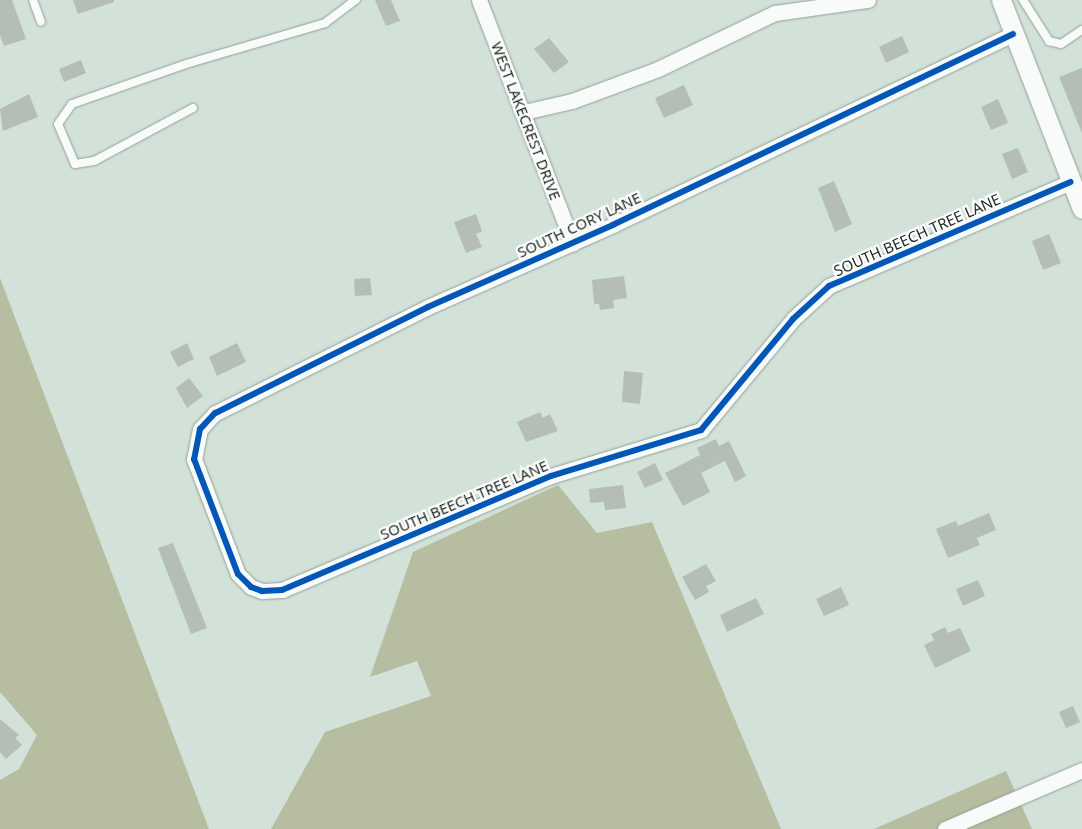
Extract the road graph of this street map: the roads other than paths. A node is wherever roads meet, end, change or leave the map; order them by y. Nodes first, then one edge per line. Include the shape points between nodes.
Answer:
1 (34, 0) edge
2 (356, 0) edge
3 (478, 0) edge
4 (868, 0) edge
5 (1001, 0) edge
6 (1022, 0) edge
7 (42, 22) dead end
8 (1082, 30) edge
9 (1014, 34) junction
10 (193, 108) dead end
11 (524, 112) junction
12 (1071, 182) junction
13 (1082, 209) edge
14 (573, 243) junction
15 (238, 574) joint
16 (1082, 770) edge
17 (945, 829) edge

1 - 7 lane
2 - 10 lane via 325,23 186,64 72,104 58,124 75,164 94,161
3 - 11 street, WEST LAKECREST DRIVE
4 - 11 street via 775,13 658,69 572,101
5 - 9 street
6 - 8 lane via 1049,41 1061,44
9 - 12 street
9 - 14 street, SOUTH CORY LANE
11 - 14 street, WEST LAKECREST DRIVE
12 - 13 street
12 - 15 street, SOUTH BEECH TREE LANE via 829,286 793,319 701,430 551,476 282,590 262,592 251,587
14 - 15 street, SOUTH CORY LANE via 443,300 224,408 200,429 194,448 197,471
16 - 17 street

